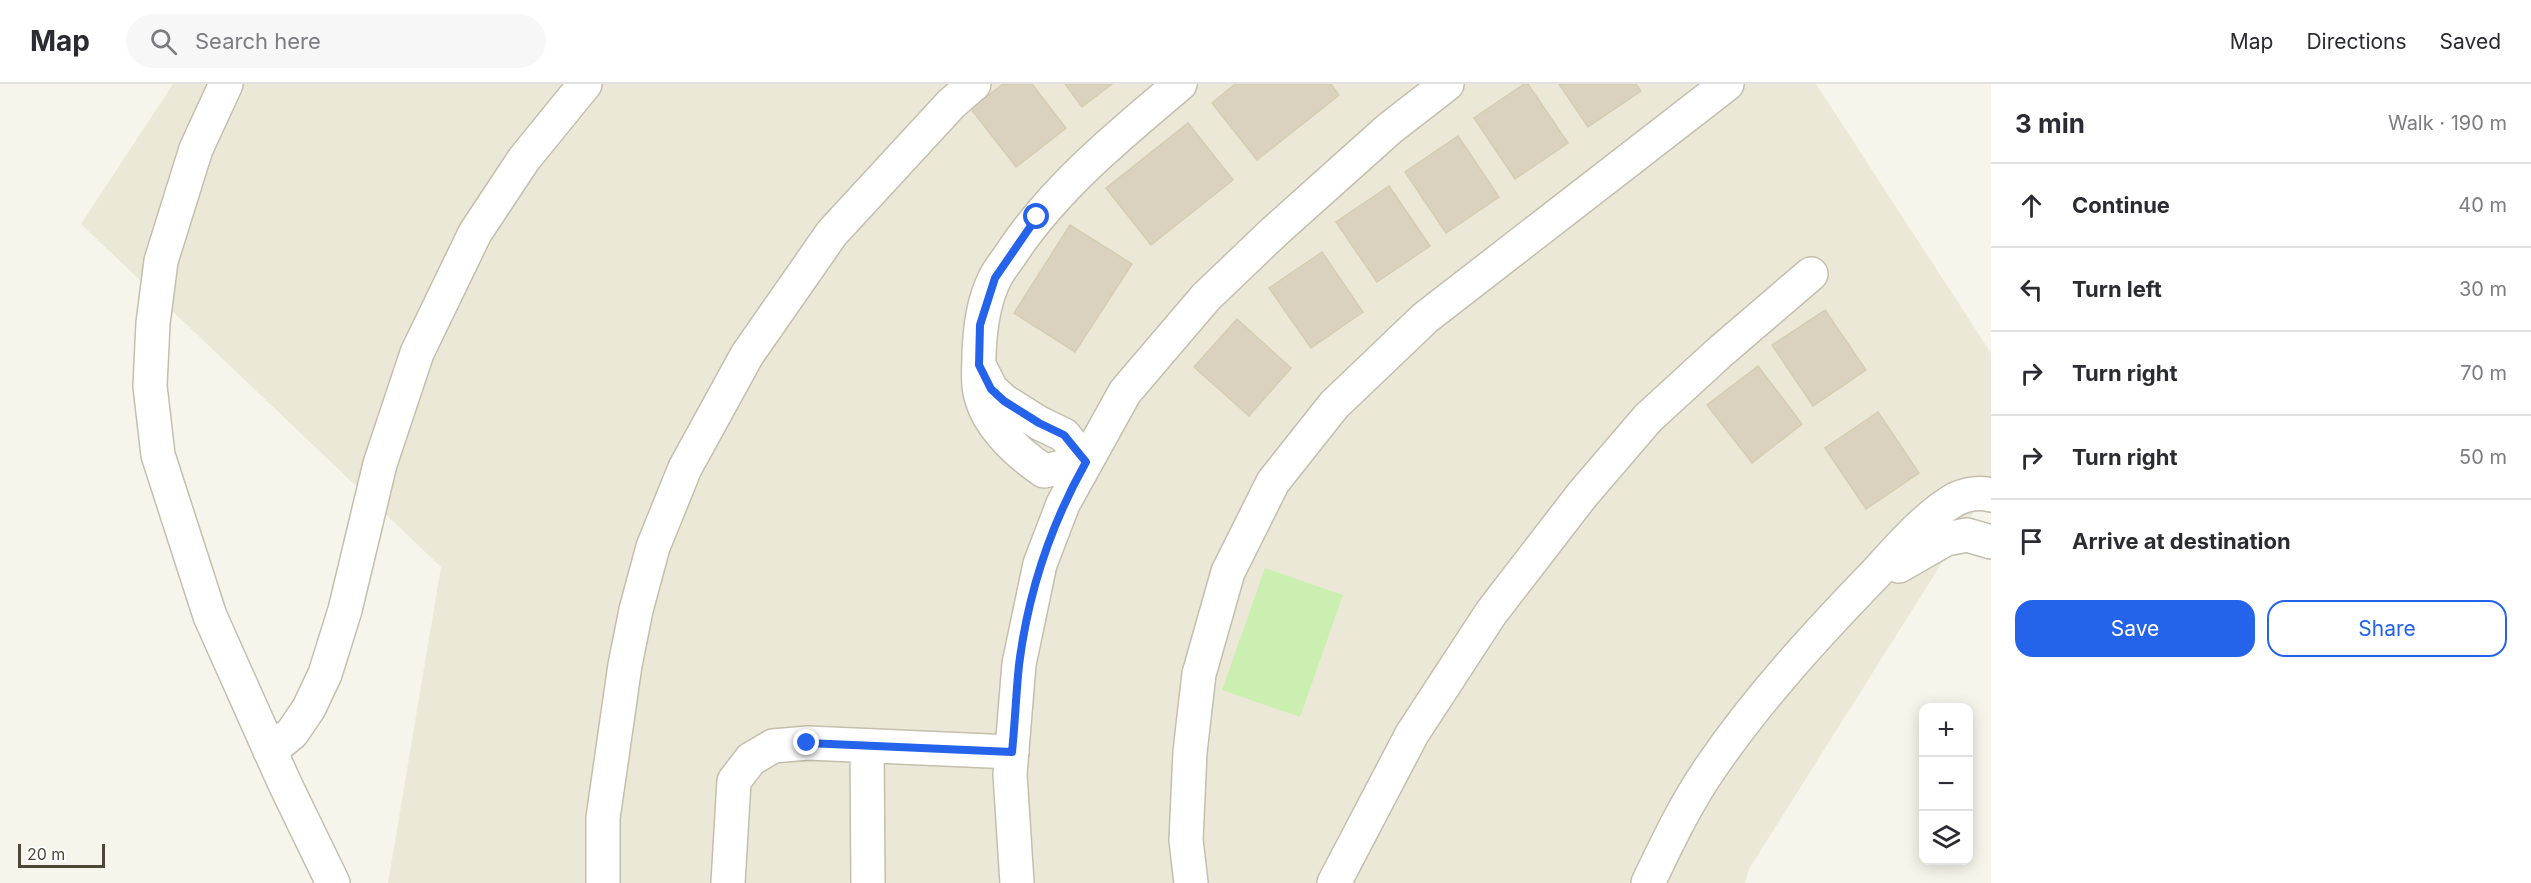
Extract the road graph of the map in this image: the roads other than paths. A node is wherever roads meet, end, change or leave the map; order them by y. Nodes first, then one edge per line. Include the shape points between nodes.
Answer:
1 (226, 84) edge
2 (585, 84) edge
3 (974, 84) edge
4 (1180, 84) edge
5 (1447, 84) edge
6 (1727, 84) edge
7 (1811, 274) dead end
8 (1086, 462) junction
9 (1991, 495) edge
10 (1991, 542) edge
11 (1857, 593) junction
12 (867, 746) junction
13 (270, 751) junction
14 (1012, 752) junction
15 (333, 883) edge
16 (603, 883) edge
17 (728, 883) edge
18 (868, 883) edge
19 (1017, 883) edge
20 (1191, 883) edge
21 (1334, 883) edge
22 (1648, 883) edge

1 - 13 street via 196,149 161,261 150,386 158,455 210,616
2 - 13 street via 524,159 475,233 417,353 380,464 345,610 325,674 292,733
3 - 16 street via 832,233 747,355 685,468 653,547 628,654 603,818
4 - 8 street via 1109,145 1037,217 995,278 980,325 979,387 995,426 1026,459 1044,471
5 - 8 street via 1389,129 1206,297 1125,392
6 - 20 street via 1425,318 1334,405 1273,482 1228,572 1199,674 1186,840
7 - 21 street via 1648,418 1582,495 1491,613 1412,734
8 - 14 street via 1063,504 1040,564 1019,664
9 - 11 street via 1971,494 1955,500 1905,542
10 - 11 street via 1967,535 1946,539
11 - 22 street via 1788,667 1711,767
12 - 14 street
12 - 17 street via 773,746 751,759 734,781
12 - 18 street
13 - 15 street
14 - 19 street

